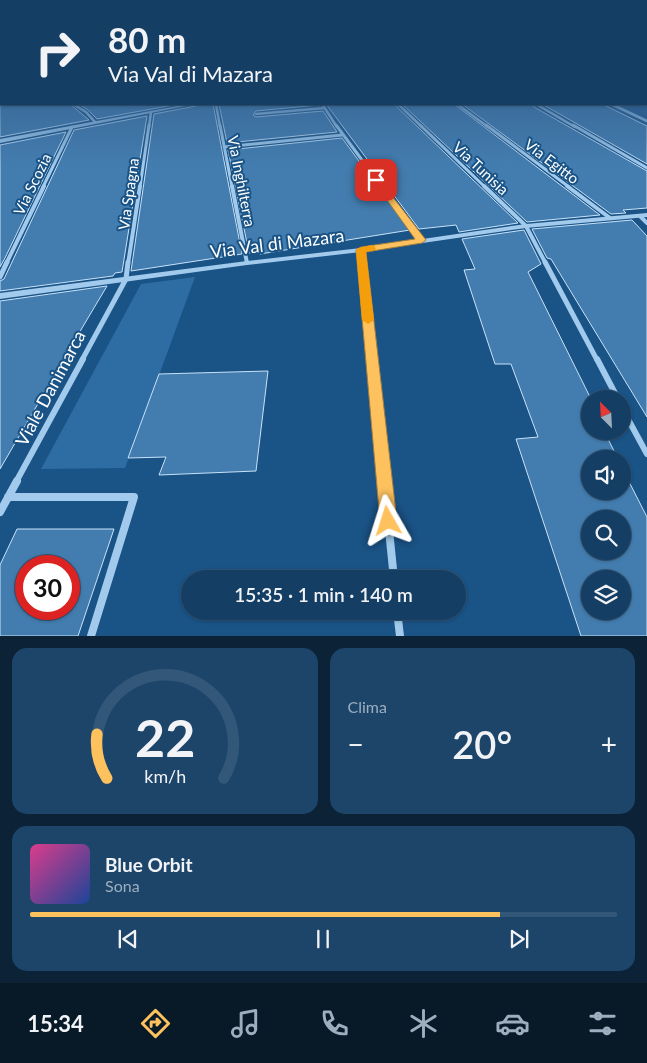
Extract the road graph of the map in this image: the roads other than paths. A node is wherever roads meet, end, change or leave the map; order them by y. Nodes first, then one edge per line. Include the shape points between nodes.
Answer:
1 (79, 108) edge
2 (174, 108) edge
3 (217, 108) edge
4 (309, 108) edge
5 (324, 108) edge
6 (401, 108) edge
7 (462, 108) edge
8 (542, 108) edge
9 (619, 108) edge
10 (151, 112) junction
11 (256, 114) dead end
12 (647, 121) edge
13 (95, 122) junction
14 (72, 127) junction
15 (342, 135) junction
16 (0, 142) edge
17 (224, 147) junction
18 (647, 168) edge
19 (644, 216) edge
20 (610, 218) junction
21 (647, 223) edge
22 (526, 226) junction
23 (422, 240) junction
24 (361, 250) junction
25 (247, 262) junction
26 (0, 277) edge
27 (126, 279) junction
28 (0, 296) edge
29 (613, 390) edge
30 (631, 425) edge
31 (647, 454) edge
32 (8, 497) junction
33 (0, 512) edge
34 (393, 570) edge
35 (398, 620) edge
36 (92, 636) edge
37 (400, 636) edge

1 - 13 street
2 - 10 street
3 - 17 street, Via Inghilterra
4 - 11 street
5 - 15 street
6 - 22 street, Via Tunisia
7 - 20 street, Via Egitto
8 - 18 street
9 - 12 street
10 - 13 street
10 - 27 street, Via Spagna
13 - 14 street
14 - 16 street
14 - 26 street, Via Scozia
15 - 17 street
15 - 23 street
17 - 25 street, Via Inghilterra
19 - 20 street, Via Val di Mazara
19 - 21 street
20 - 22 street, Via Val di Mazara
22 - 23 street, Via Val di Mazara
22 - 29 street, Via Tunisia
23 - 24 street, Via Val di Mazara
24 - 25 street, Via Val di Mazara
24 - 34 street
25 - 27 street, Via Val di Mazara
27 - 28 street, Via Val di Mazara
27 - 32 street, Viale Danimarca
30 - 31 street
32 - 33 street, Viale Danimarca
32 - 36 street via 134,497
35 - 37 street

